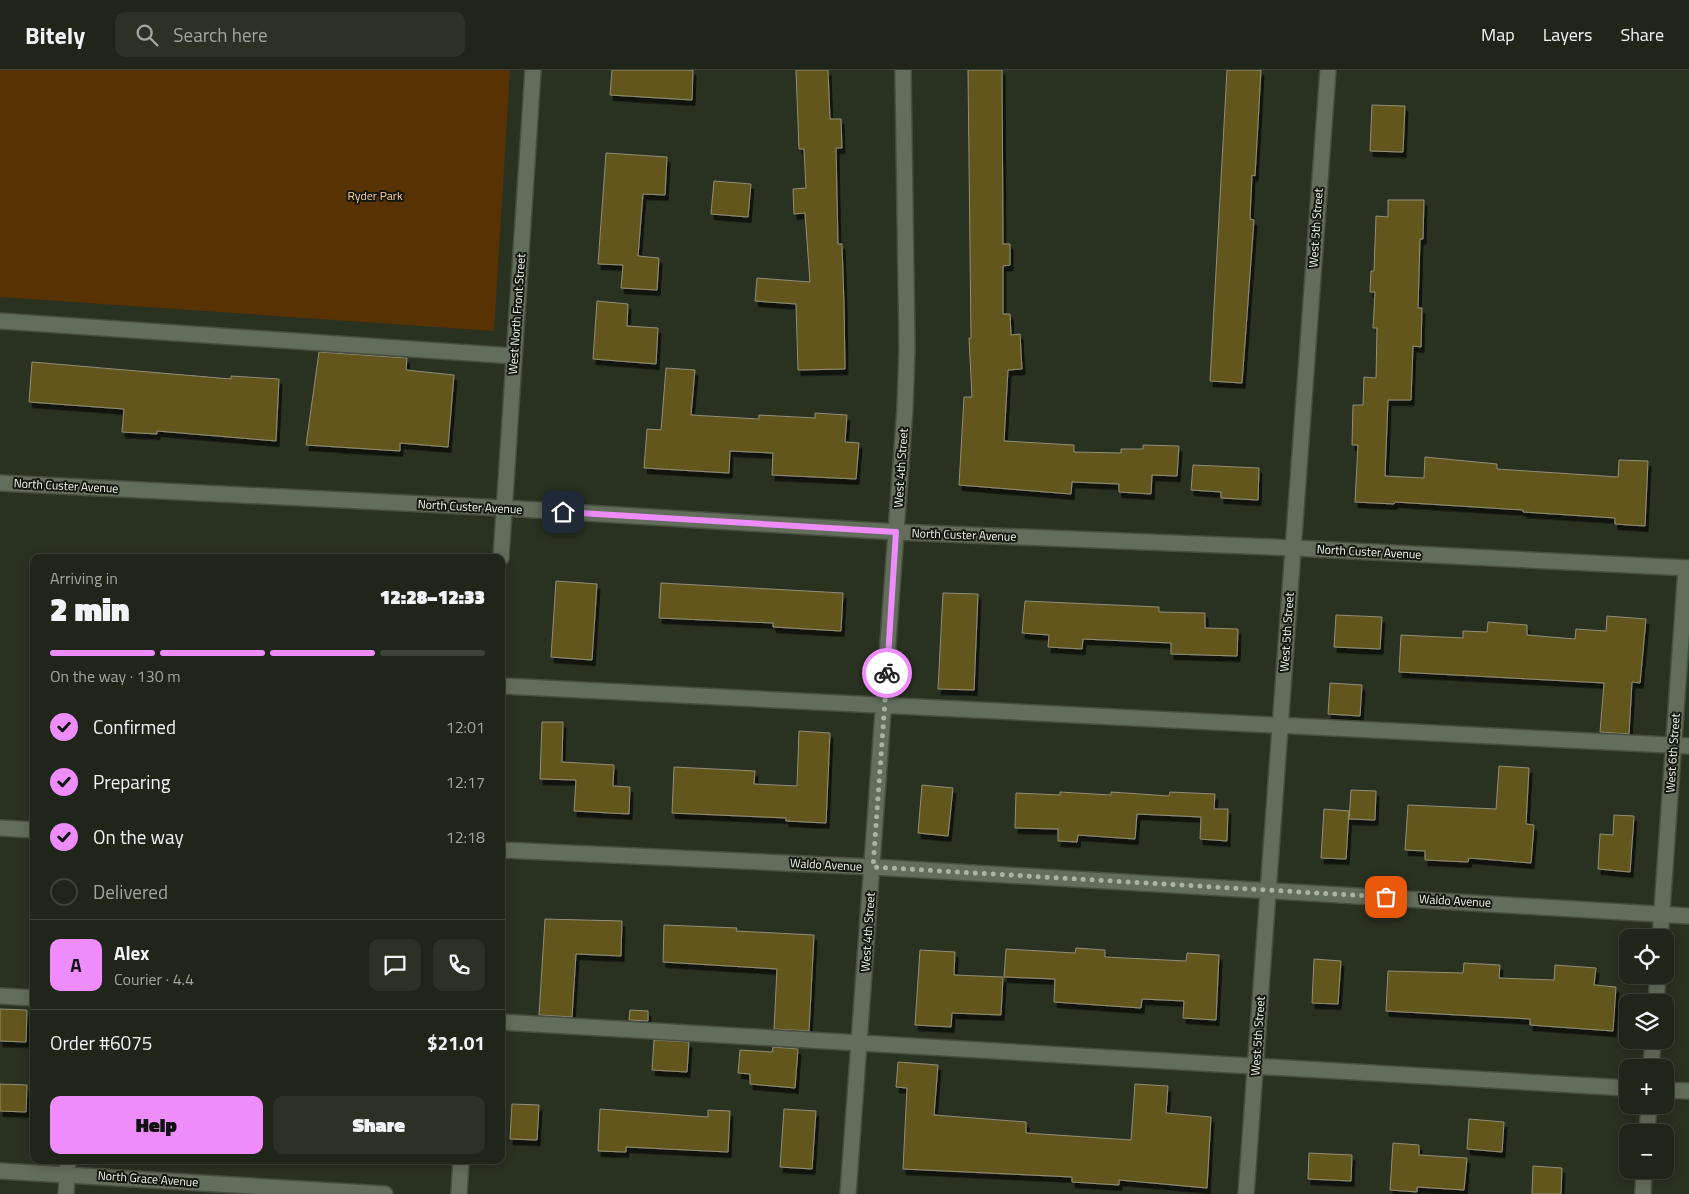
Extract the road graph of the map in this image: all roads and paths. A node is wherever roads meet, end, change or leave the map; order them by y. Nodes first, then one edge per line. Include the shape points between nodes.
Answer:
1 (533, 70) edge
2 (903, 70) edge
3 (1328, 70) edge
4 (0, 321) edge
5 (514, 356) junction
6 (0, 483) edge
7 (504, 508) junction
8 (896, 532) junction
9 (1294, 548) junction
10 (501, 554) edge
11 (1688, 568) edge
12 (505, 686) edge
13 (885, 705) junction
14 (1281, 725) junction
15 (1682, 745) edge
16 (0, 828) edge
17 (30, 830) edge
18 (505, 850) edge
19 (873, 867) junction
20 (1268, 890) junction
21 (1662, 914) junction
22 (1689, 916) edge
23 (1661, 929) edge
24 (0, 996) edge
25 (30, 998) edge
26 (505, 1022) edge
27 (860, 1043) junction
28 (1256, 1066) junction
29 (1619, 1087) edge
30 (1674, 1090) edge
31 (1689, 1091) edge
32 (461, 1164) edge
33 (68, 1167) edge
34 (0, 1171) edge
35 (1644, 1179) edge
36 (66, 1194) edge
37 (385, 1194) edge
38 (458, 1194) edge
39 (848, 1194) edge
40 (1246, 1194) edge
41 (1643, 1194) edge

1 - 5 street, West North Front Street
2 - 8 street, West 4th Street via 907,348
3 - 9 street, West 5th Street
4 - 5 street
5 - 7 street, West North Front Street
6 - 7 street, North Custer Avenue
7 - 8 street, North Custer Avenue
7 - 10 street, West North Front Street
8 - 9 street, North Custer Avenue
8 - 13 street, West 4th Street
9 - 11 street, North Custer Avenue
9 - 14 street, West 5th Street
11 - 15 street, West 6th Street
12 - 13 street
13 - 14 street
13 - 19 street, West 4th Street
14 - 15 street
14 - 20 street, West 5th Street
15 - 21 street, West 6th Street
16 - 17 street
18 - 19 street, Waldo Avenue
19 - 20 street, Waldo Avenue
19 - 27 street, West 4th Street
20 - 21 street, Waldo Avenue
20 - 28 street, West 5th Street
21 - 22 street, Waldo Avenue
21 - 23 street, West 6th Street
24 - 25 street
26 - 27 street
27 - 28 street
27 - 39 street, West 4th Street
28 - 29 street
28 - 40 street, West 5th Street
30 - 31 street
32 - 38 street
33 - 34 street, North Grace Avenue
33 - 36 street
33 - 37 street, North Grace Avenue
35 - 41 street

